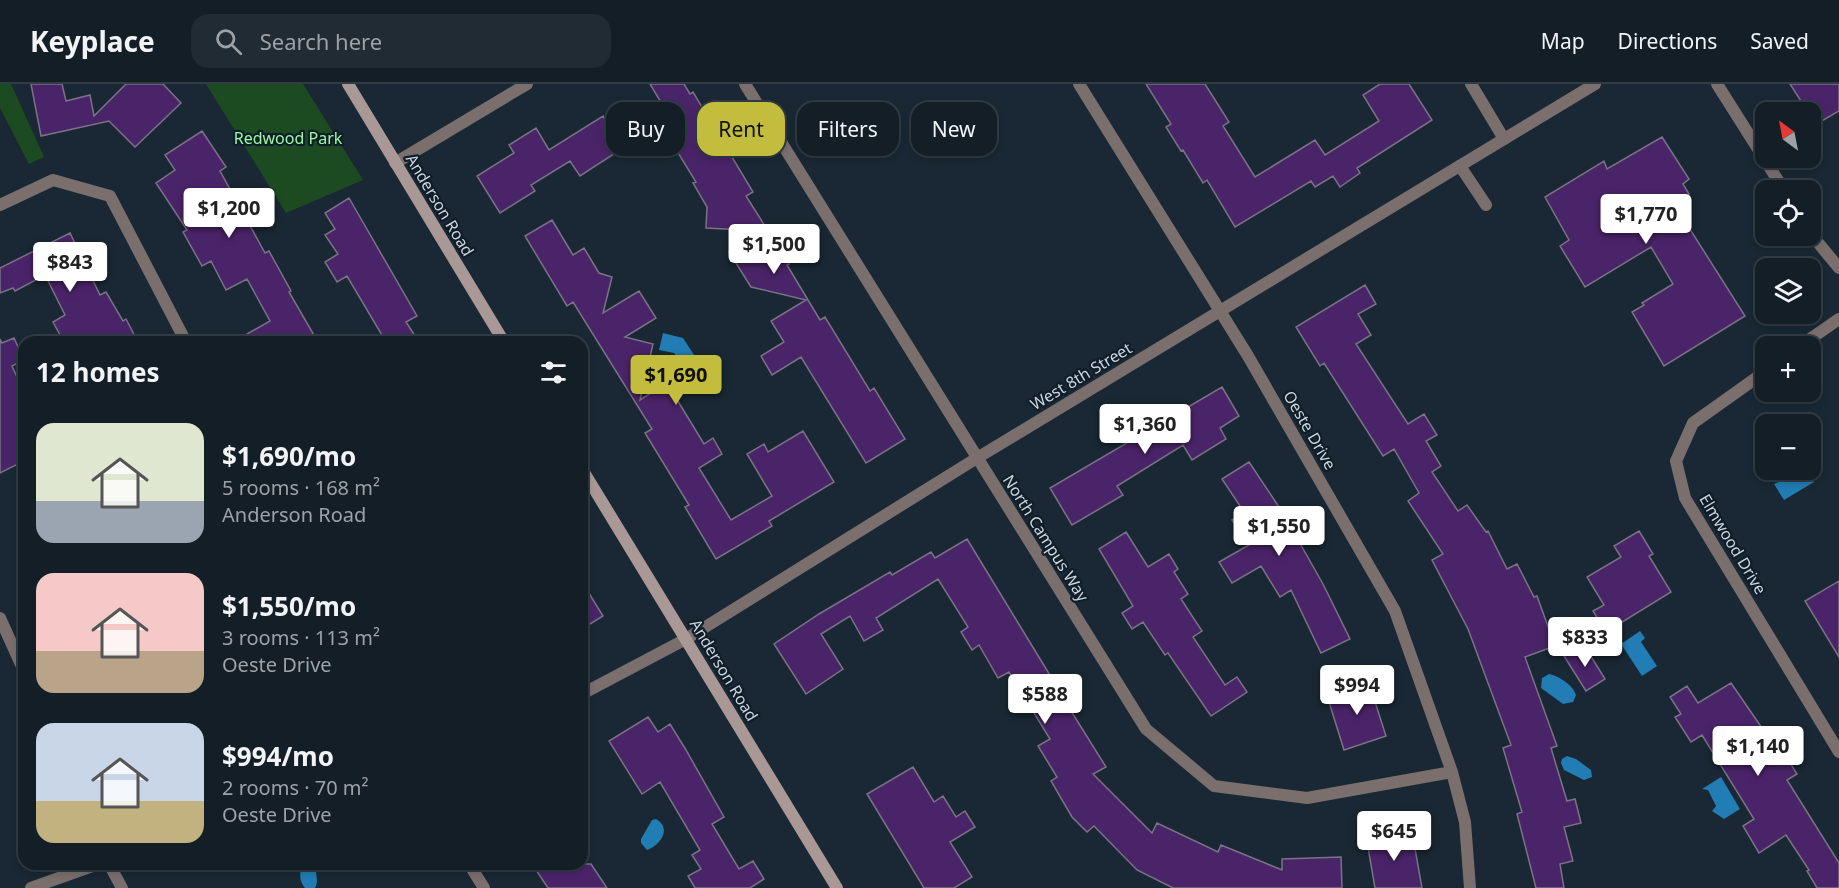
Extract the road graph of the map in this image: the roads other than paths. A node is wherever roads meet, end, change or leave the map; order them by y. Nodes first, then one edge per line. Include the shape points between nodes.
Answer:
1 (348, 84) edge
2 (527, 84) edge
3 (745, 84) edge
4 (1078, 84) edge
5 (1471, 84) edge
6 (1595, 84) edge
7 (1717, 84) edge
8 (1504, 139) junction
9 (395, 163) junction
10 (1460, 166) junction
11 (1778, 180) edge
12 (0, 205) edge
13 (1486, 205) dead end
14 (1821, 246) edge
15 (1839, 268) edge
16 (1220, 311) junction
17 (1839, 319) edge
18 (183, 336) edge
19 (500, 336) edge
20 (1814, 336) edge
21 (1755, 379) edge
22 (978, 458) junction
23 (588, 479) edge
24 (0, 618) edge
25 (686, 639) junction
26 (18, 658) edge
27 (588, 691) edge
28 (1839, 752) edge
29 (1452, 772) junction
30 (81, 870) edge
31 (112, 870) edge
32 (473, 870) edge
33 (31, 888) edge
34 (122, 888) edge
35 (484, 888) edge
36 (837, 888) edge
37 (1470, 888) edge

1 - 9 main road, Anderson Road
2 - 9 street
3 - 22 street, North Campus Way
4 - 16 street, Oeste Drive
5 - 8 street
6 - 8 street, West 8th Street
7 - 11 street
8 - 10 street, West 8th Street
9 - 19 main road, Anderson Road
10 - 13 street
10 - 16 street, West 8th Street
12 - 18 street via 53,180 110,196
14 - 15 street
16 - 22 street, West 8th Street
16 - 29 street, Oeste Drive via 1395,611
17 - 20 street
21 - 28 street, Elmwood Drive via 1693,423 1676,461 1686,498
22 - 25 street, West 8th Street
22 - 29 street, North Campus Way via 1146,729 1214,786 1307,798
23 - 25 main road, Anderson Road
24 - 26 street
25 - 27 street, West 8th Street
25 - 36 main road, Anderson Road
29 - 37 street, Oeste Drive via 1466,822
30 - 33 street
31 - 34 street
32 - 35 street

